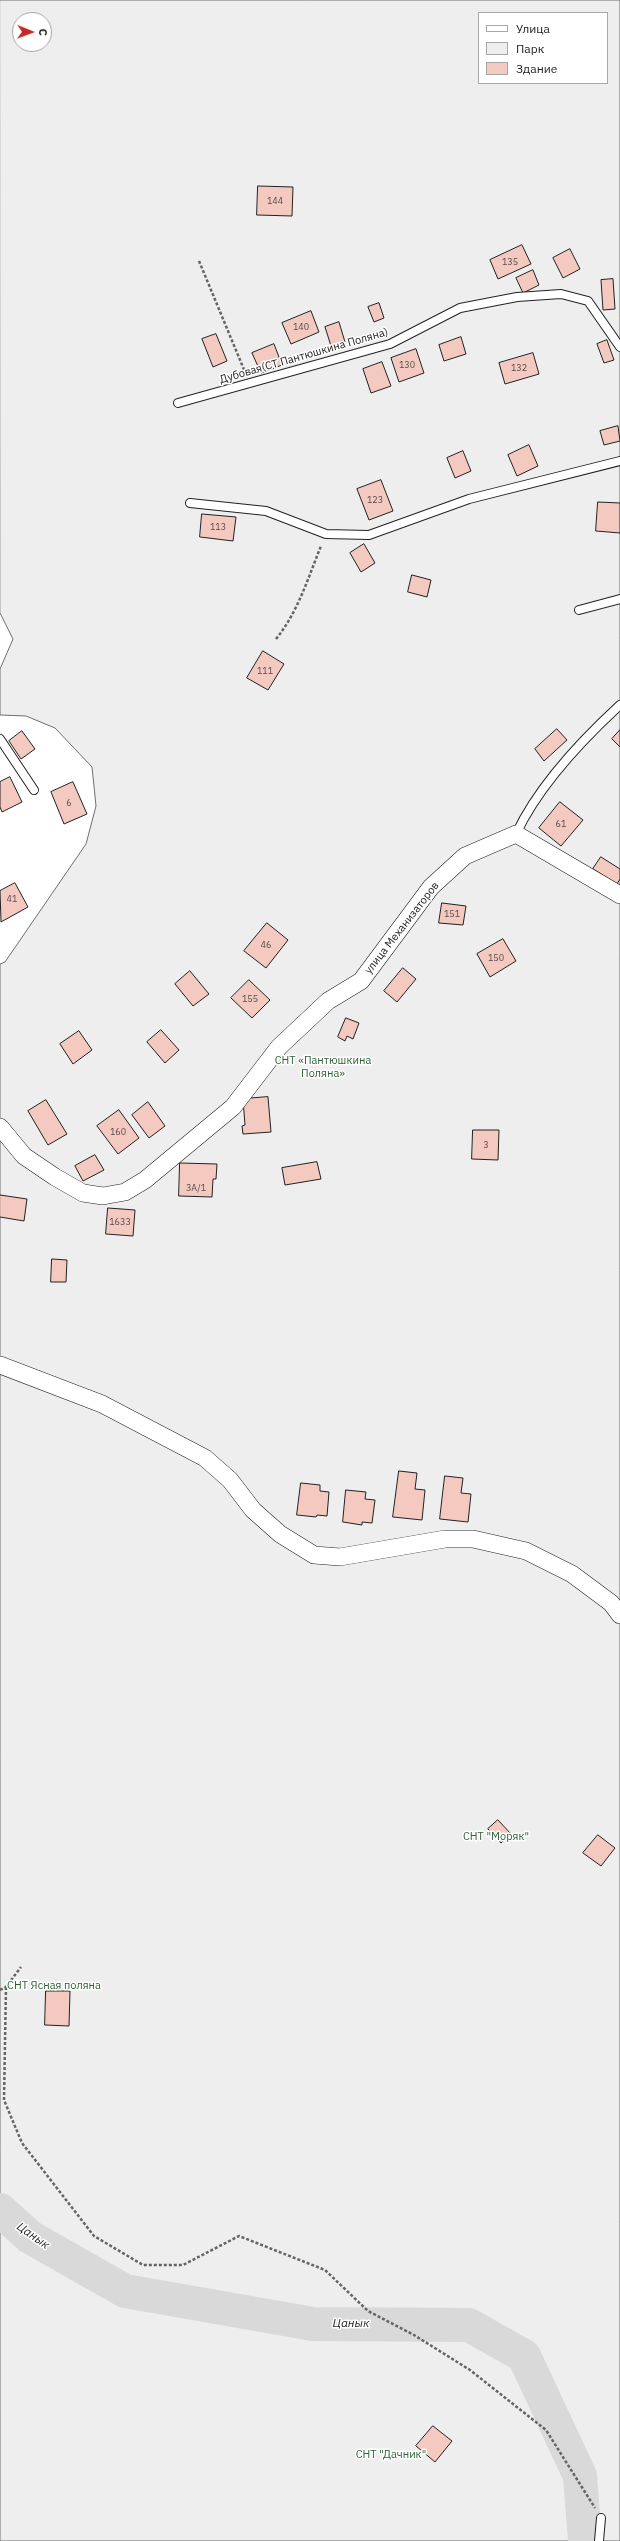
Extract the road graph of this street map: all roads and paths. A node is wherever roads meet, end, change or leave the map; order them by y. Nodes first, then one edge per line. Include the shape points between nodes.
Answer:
1 (199, 261) dead end
2 (620, 347) edge
3 (250, 384) junction
4 (178, 403) dead end
5 (620, 461) edge
6 (190, 503) dead end
7 (326, 534) junction
8 (620, 598) edge
9 (579, 610) dead end
10 (276, 639) dead end
11 (620, 705) edge
12 (0, 740) edge
13 (34, 790) dead end
14 (516, 834) junction
15 (620, 894) edge
16 (0, 1127) edge
17 (0, 1365) edge
18 (620, 1615) edge
19 (21, 1967) dead end
20 (6, 1987) junction
21 (0, 1990) edge
22 (601, 2518) joint
23 (599, 2541) edge

1 - 3 path
2 - 3 lane, Дубовая(СТ Пантюшкина Поляна) via 588,301 561,294 517,297 460,308 390,344
3 - 4 lane, Дубовая(СТ Пантюшкина Поляна)
5 - 7 lane via 469,500 369,535
6 - 7 lane via 266,511
7 - 10 path via 288,625
8 - 9 lane
11 - 14 lane via 589,733 564,763 523,820
12 - 13 lane
14 - 15 street
14 - 16 street, улица Механизаторов via 465,856 448,871 431,887 361,981 328,1001 279,1047 233,1107 125,1192 103,1196 83,1193 24,1156
17 - 18 street via 102,1404 205,1458 230,1480 253,1510 280,1534 314,1555 340,1557 445,1539 473,1539 526,1551 572,1574 611,1603
19 - 20 path
20 - 21 path
20 - 22 path via 4,2100 22,2143 94,2236 143,2265 183,2265 239,2236 325,2270 368,2311 414,2335 470,2370 546,2430
22 - 23 lane

